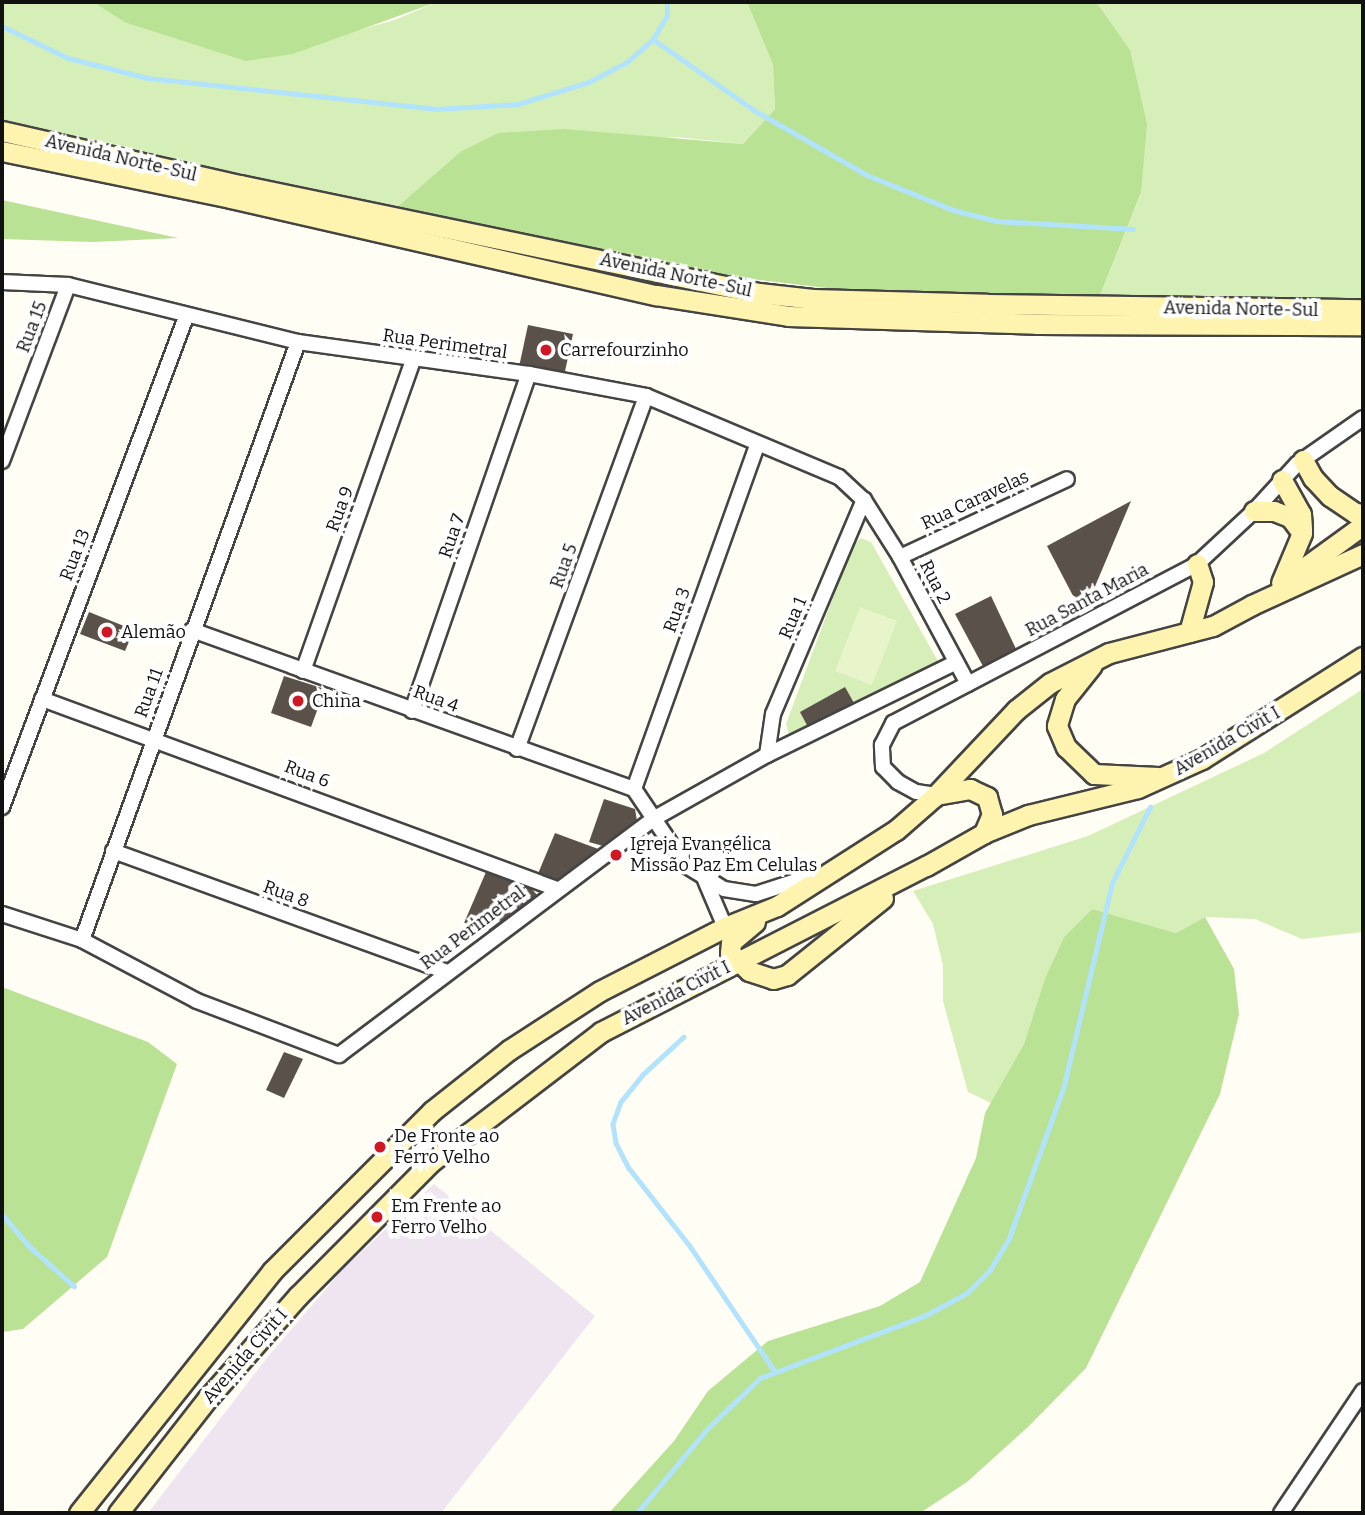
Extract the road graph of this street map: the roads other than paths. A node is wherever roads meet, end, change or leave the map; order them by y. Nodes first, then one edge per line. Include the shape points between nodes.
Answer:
1 (2, 131) edge
2 (2, 151) edge
3 (2, 282) edge
4 (68, 285) junction
5 (1363, 310) edge
6 (186, 317) junction
7 (1363, 325) edge
8 (298, 342) junction
9 (413, 360) junction
10 (529, 374) junction
11 (646, 396) junction
12 (1363, 418) edge
13 (757, 445) junction
14 (1303, 460) junction
15 (2, 461) edge
16 (1067, 479) dead end
17 (1282, 480) junction
18 (864, 500) junction
19 (1254, 511) junction
20 (1363, 514) edge
21 (1363, 525) edge
22 (1302, 533) junction
23 (1363, 554) edge
24 (900, 557) junction
25 (1198, 564) junction
26 (1281, 584) junction
27 (1252, 605) junction
28 (192, 630) junction
29 (1189, 632) junction
30 (1363, 657) edge
31 (1097, 659) junction
32 (955, 663) junction
33 (303, 671) junction
34 (968, 684) junction
35 (42, 699) junction
36 (412, 711) junction
37 (154, 738) junction
38 (517, 749) junction
39 (767, 755) junction
40 (1163, 777) junction
41 (634, 789) junction
42 (936, 794) junction
43 (2, 807) edge
44 (655, 818) junction
45 (984, 833) junction
46 (113, 851) junction
47 (926, 866) junction
48 (838, 868) junction
49 (705, 880) junction
50 (557, 889) junction
51 (777, 906) junction
52 (2, 914) edge
53 (724, 927) junction
54 (82, 940) junction
55 (738, 961) junction
56 (447, 972) junction
57 (1363, 1391) edge
58 (79, 1513) edge
59 (118, 1513) edge
60 (1281, 1513) edge

1 - 5 main road, Avenida Norte-Sul via 759,293 987,304
2 - 7 main road, Avenida Norte-Sul via 656,295 788,316 1036,324
3 - 4 street, Rua Perimetral
4 - 6 street, Rua Perimetral
4 - 15 street, Rua 15
6 - 8 street, Rua Perimetral
6 - 35 street, Rua 13
8 - 9 street, Rua Perimetral
8 - 28 street, Rua 11
9 - 10 street, Rua Perimetral
9 - 33 street, Rua 9
10 - 11 street, Rua Perimetral
10 - 36 street, Rua 7
11 - 13 street, Rua Perimetral
11 - 38 street, Rua 5
12 - 14 street, Rua Santa Maria
13 - 18 street, Rua Perimetral via 839,477
13 - 41 street, Rua 3
14 - 17 street, Rua Santa Maria
14 - 20 main road via 1312,478 1330,496
16 - 24 street, Rua Caravelas
17 - 19 street, Rua Santa Maria
17 - 22 main road via 1301,514
18 - 24 street, Rua 2
18 - 39 street, Rua 1 via 773,714
19 - 22 main road via 1290,517
19 - 25 street, Rua Santa Maria
21 - 26 main road
22 - 26 main road
23 - 27 main road
24 - 32 street, Rua 2
25 - 29 main road via 1203,582
25 - 34 street, Rua Santa Maria
26 - 27 main road
27 - 29 main road, Avenida Civit I via 1213,626
28 - 33 street, Rua 4
28 - 37 street, Rua 11
29 - 31 main road, Avenida Civit I
30 - 40 main road, Avenida Civit I via 1202,759
31 - 40 main road via 1065,699 1057,726 1066,747 1094,774
31 - 42 main road, Avenida Civit I via 1050,683 1016,710
32 - 34 street, Rua 2
32 - 39 street, Rua Perimetral
33 - 36 street, Rua 4
34 - 42 street, Rua Santa Maria via 893,723 882,745 883,767 898,782 916,792
35 - 37 street, Rua 6
35 - 43 street, Rua 13
36 - 38 street, Rua 4
37 - 46 street, Rua 11
37 - 50 street, Rua 6
38 - 41 street, Rua 4
39 - 44 street, Rua Perimetral
40 - 45 main road, Avenida Civit I via 1138,788 1028,815
41 - 44 street
42 - 45 main road via 970,789 987,797 992,814
42 - 48 main road, Avenida Civit I via 896,831
44 - 49 street via 685,865
44 - 50 street, Rua Perimetral
45 - 47 main road, Avenida Civit I
46 - 54 street, Rua 11
46 - 56 street, Rua 8
47 - 55 main road, Avenida Civit I
47 - 55 main road via 788,975 762,978
48 - 49 street via 756,894 733,892
48 - 51 main road, Avenida Civit I
49 - 53 street
50 - 56 street, Rua Perimetral
51 - 53 main road, Avenida Civit I
51 - 55 main road via 731,942 730,953
52 - 54 street, Rua Perimetral
53 - 58 main road, Avenida Civit I via 600,991 509,1050 432,1111 272,1271
54 - 56 street, Rua Perimetral via 197,1002 339,1055
55 - 59 main road, Avenida Civit I via 601,1032 431,1162 298,1296 208,1398
57 - 60 street

